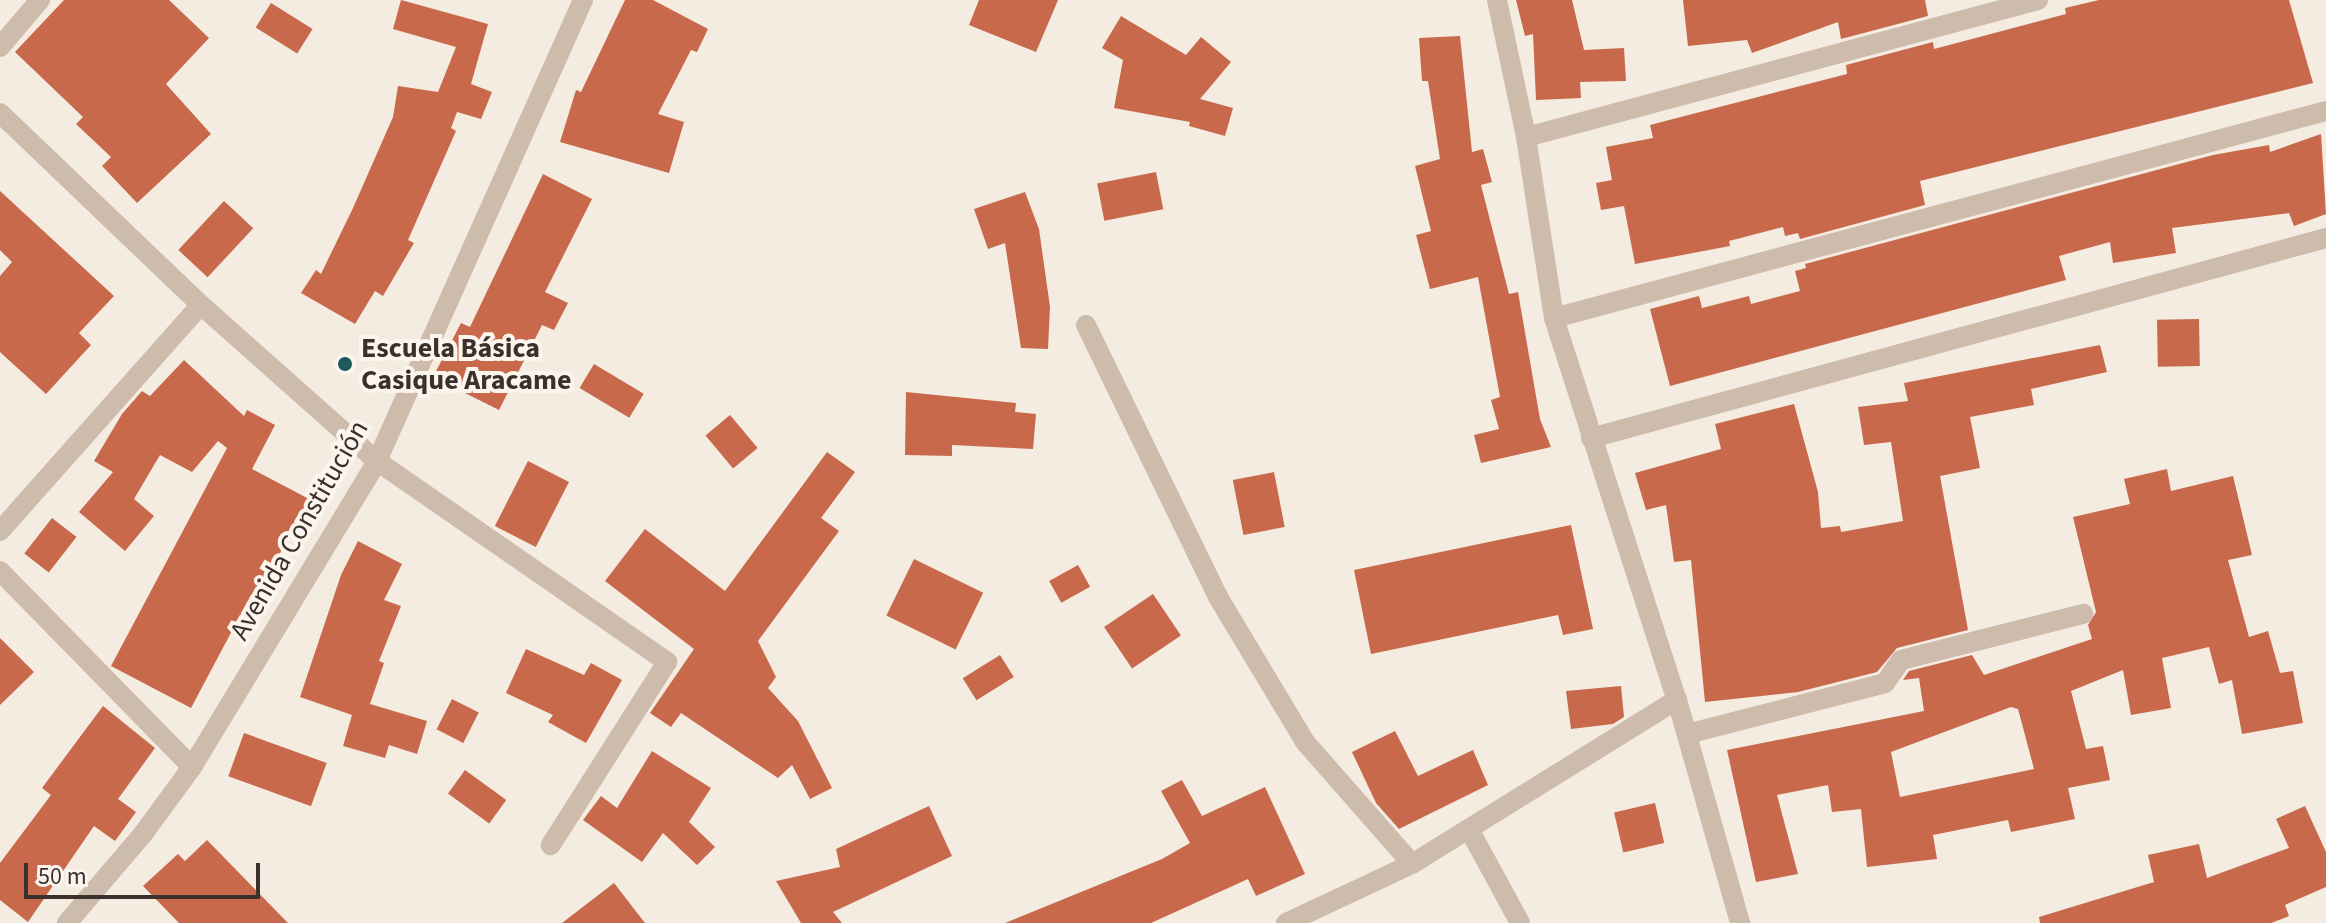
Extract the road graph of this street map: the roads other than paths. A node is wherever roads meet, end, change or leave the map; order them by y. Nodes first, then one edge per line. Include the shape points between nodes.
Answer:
1 (40, 0) edge
2 (583, 0) edge
3 (1497, 0) edge
4 (2038, 0) edge
5 (0, 47) edge
6 (2326, 111) edge
7 (0, 113) edge
8 (1526, 137) junction
9 (2326, 238) edge
10 (201, 305) junction
11 (1554, 318) junction
12 (1086, 325) dead end
13 (1591, 438) junction
14 (377, 461) junction
15 (0, 531) edge
16 (0, 571) edge
17 (2083, 614) dead end
18 (1677, 700) junction
19 (1687, 734) junction
20 (192, 767) junction
21 (1469, 829) junction
22 (551, 845) dead end
23 (1412, 864) junction
24 (67, 923) edge
25 (1286, 923) edge
26 (1520, 923) edge
27 (1740, 923) edge

1 - 5 street
2 - 14 street, Avenida Constitución
3 - 8 street
4 - 8 street
6 - 11 street
7 - 10 street
8 - 11 street
9 - 13 street
10 - 14 street
10 - 15 street
11 - 13 street
12 - 23 street via 1218,597 1305,742
13 - 18 street
14 - 20 street, Avenida Constitución
14 - 22 street via 667,662
16 - 20 street
17 - 19 street via 1901,660 1885,683
18 - 19 street
18 - 21 street
19 - 27 street
20 - 24 street, Avenida Constitución
21 - 23 street
21 - 26 street
23 - 25 street

